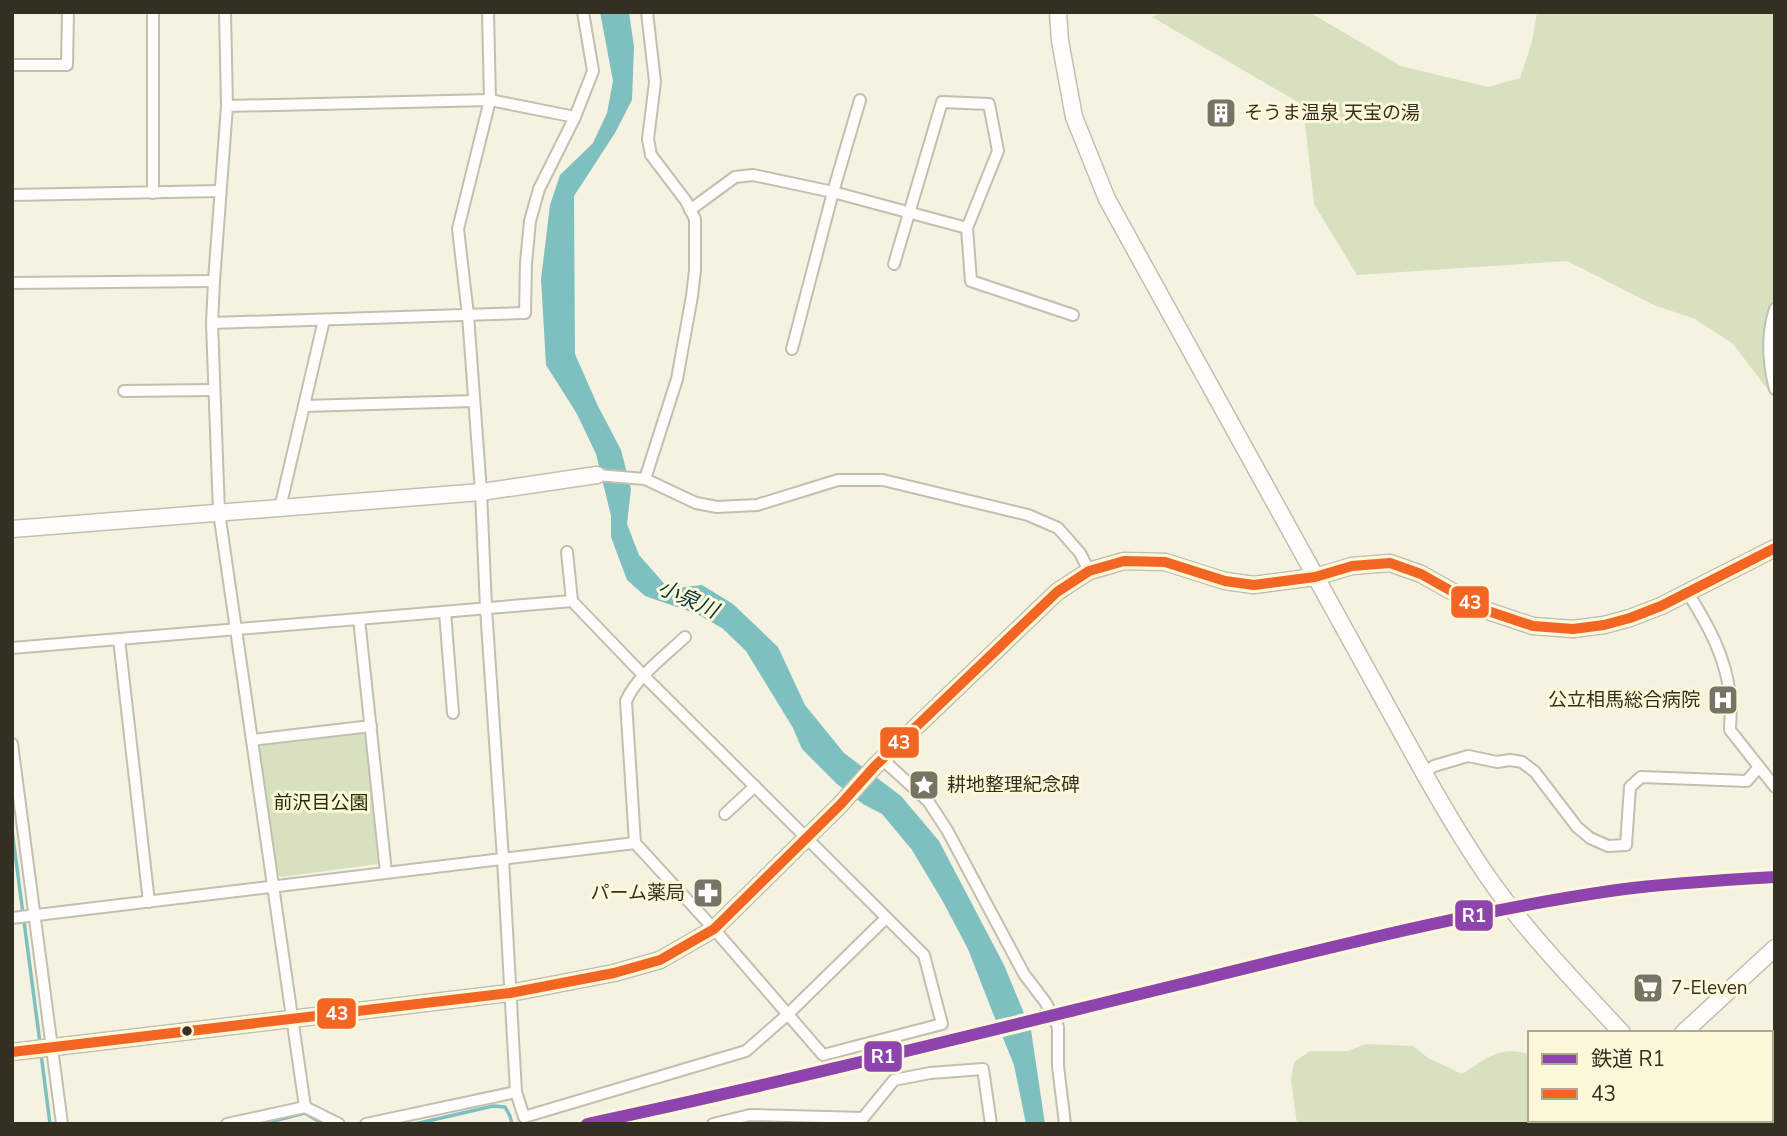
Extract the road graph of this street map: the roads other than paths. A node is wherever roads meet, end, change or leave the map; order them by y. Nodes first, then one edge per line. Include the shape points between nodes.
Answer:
1 (68, 12) edge
2 (153, 12) edge
3 (225, 12) edge
4 (488, 12) edge
5 (583, 12) edge
6 (647, 12) edge
7 (1058, 12) edge
8 (12, 65) edge
9 (489, 100) junction
10 (860, 100) dead end
11 (227, 106) junction
12 (575, 117) junction
13 (220, 191) junction
14 (833, 192) junction
15 (153, 193) junction
16 (12, 195) edge
17 (691, 209) junction
18 (909, 213) junction
19 (967, 228) junction
20 (894, 264) dead end
21 (214, 281) junction
22 (12, 283) edge
23 (1775, 309) edge
24 (1073, 314) dead end
25 (468, 315) junction
26 (324, 320) junction
27 (212, 323) junction
28 (792, 349) dead end
29 (1775, 389) edge
30 (215, 390) junction
31 (124, 391) dead end
32 (474, 401) junction
33 (304, 406) junction
34 (597, 475) joint
35 (642, 478) junction
36 (481, 492) junction
37 (280, 508) junction
38 (219, 513) junction
39 (12, 530) edge
40 (1775, 548) edge
41 (567, 552) dead end
42 (1090, 570) junction
43 (1315, 577) junction
44 (1688, 593) junction
45 (572, 601) junction
46 (486, 608) junction
47 (445, 612) junction
48 (359, 619) junction
49 (236, 629) junction
50 (685, 637) dead end
51 (119, 639) junction
52 (12, 648) edge
53 (644, 676) junction
54 (453, 713) dead end
55 (370, 726) junction
56 (252, 740) junction
57 (12, 744) edge
58 (878, 763) junction
59 (1758, 768) junction
60 (1424, 773) junction
61 (755, 786) junction
62 (1775, 787) edge
63 (725, 814) dead end
64 (807, 837) junction
65 (635, 842) junction
66 (503, 859) junction
67 (386, 872) junction
68 (273, 886) junction
69 (149, 902) junction
70 (24, 917) edge
71 (886, 918) junction
72 (713, 929) junction
73 (1775, 948) edge
74 (510, 993) junction
75 (787, 1015) junction
76 (292, 1020) junction
77 (1620, 1031) edge
78 (1684, 1031) edge
79 (44, 1049) junction
80 (12, 1052) edge
81 (516, 1092) junction
82 (305, 1107) junction
83 (61, 1124) edge
84 (227, 1124) edge
85 (339, 1124) edge
86 (366, 1124) edge
87 (713, 1124) edge
88 (991, 1124) edge
89 (1065, 1124) edge

1 - 8 street via 67,65
2 - 15 street
3 - 11 street
4 - 9 street
5 - 12 street via 593,71
6 - 17 street via 654,82 648,139 651,155
7 - 43 main road via 1074,117 1107,199
9 - 11 street
9 - 12 street
9 - 25 street via 458,229
10 - 14 street
11 - 13 street
12 - 25 street via 530,220 525,313
13 - 15 street
13 - 21 street
14 - 17 street via 753,175 735,177
14 - 18 street
14 - 28 street
15 - 16 street
17 - 35 street via 695,270 677,379
18 - 19 street
18 - 19 street via 942,102 989,104 998,151
18 - 20 street
19 - 24 street via 971,281
21 - 22 street
21 - 27 street
23 - 29 street via 1768,353
25 - 26 street
25 - 32 street
26 - 27 street
26 - 33 street
27 - 30 street
30 - 31 street
30 - 38 street
32 - 33 street
32 - 36 street
33 - 37 street
34 - 35 street
34 - 36 main road
35 - 42 street via 696,503 717,507 757,505 838,480 883,480 1028,514 1058,528
36 - 37 main road
36 - 46 street
37 - 38 main road
38 - 39 main road
38 - 49 street
40 - 44 main road
41 - 45 street
42 - 43 main road via 1124,561 1165,562 1254,585
42 - 58 main road via 1056,592
43 - 44 main road via 1352,566 1390,563 1485,610 1533,626 1573,629 1630,618
43 - 60 main road
44 - 59 street via 1720,651 1731,697 1730,730
45 - 46 street
45 - 53 street
46 - 47 street
46 - 66 street
47 - 48 street
47 - 54 street
48 - 49 street
48 - 55 street
49 - 51 street
49 - 56 street
50 - 53 street
51 - 52 street
51 - 69 street
53 - 61 street
53 - 65 street via 626,701
55 - 56 street
55 - 67 street
56 - 68 street
57 - 70 street
58 - 64 main road
58 - 89 street via 928,801 1024,974 1046,1003 1058,1027
59 - 60 street via 1746,781 1641,777 1630,787 1626,845 1608,846 1577,827 1522,762 1468,756
59 - 62 street
60 - 77 main road via 1496,888
61 - 63 street
61 - 64 street
64 - 71 street
64 - 72 main road
65 - 66 street
65 - 72 street
66 - 67 street
66 - 74 street
67 - 68 street
68 - 69 street
68 - 76 street
69 - 70 street
70 - 79 street
71 - 75 street
71 - 75 street via 924,955 942,1024 823,1055
72 - 74 main road via 660,960
72 - 75 street
73 - 78 main road
74 - 76 main road
74 - 81 street
75 - 81 street via 746,1051 524,1117
76 - 79 main road
76 - 82 street
79 - 80 main road
79 - 83 street
81 - 86 street
82 - 84 street
82 - 85 street
87 - 88 street via 750,1115 863,1118 894,1080 983,1069

